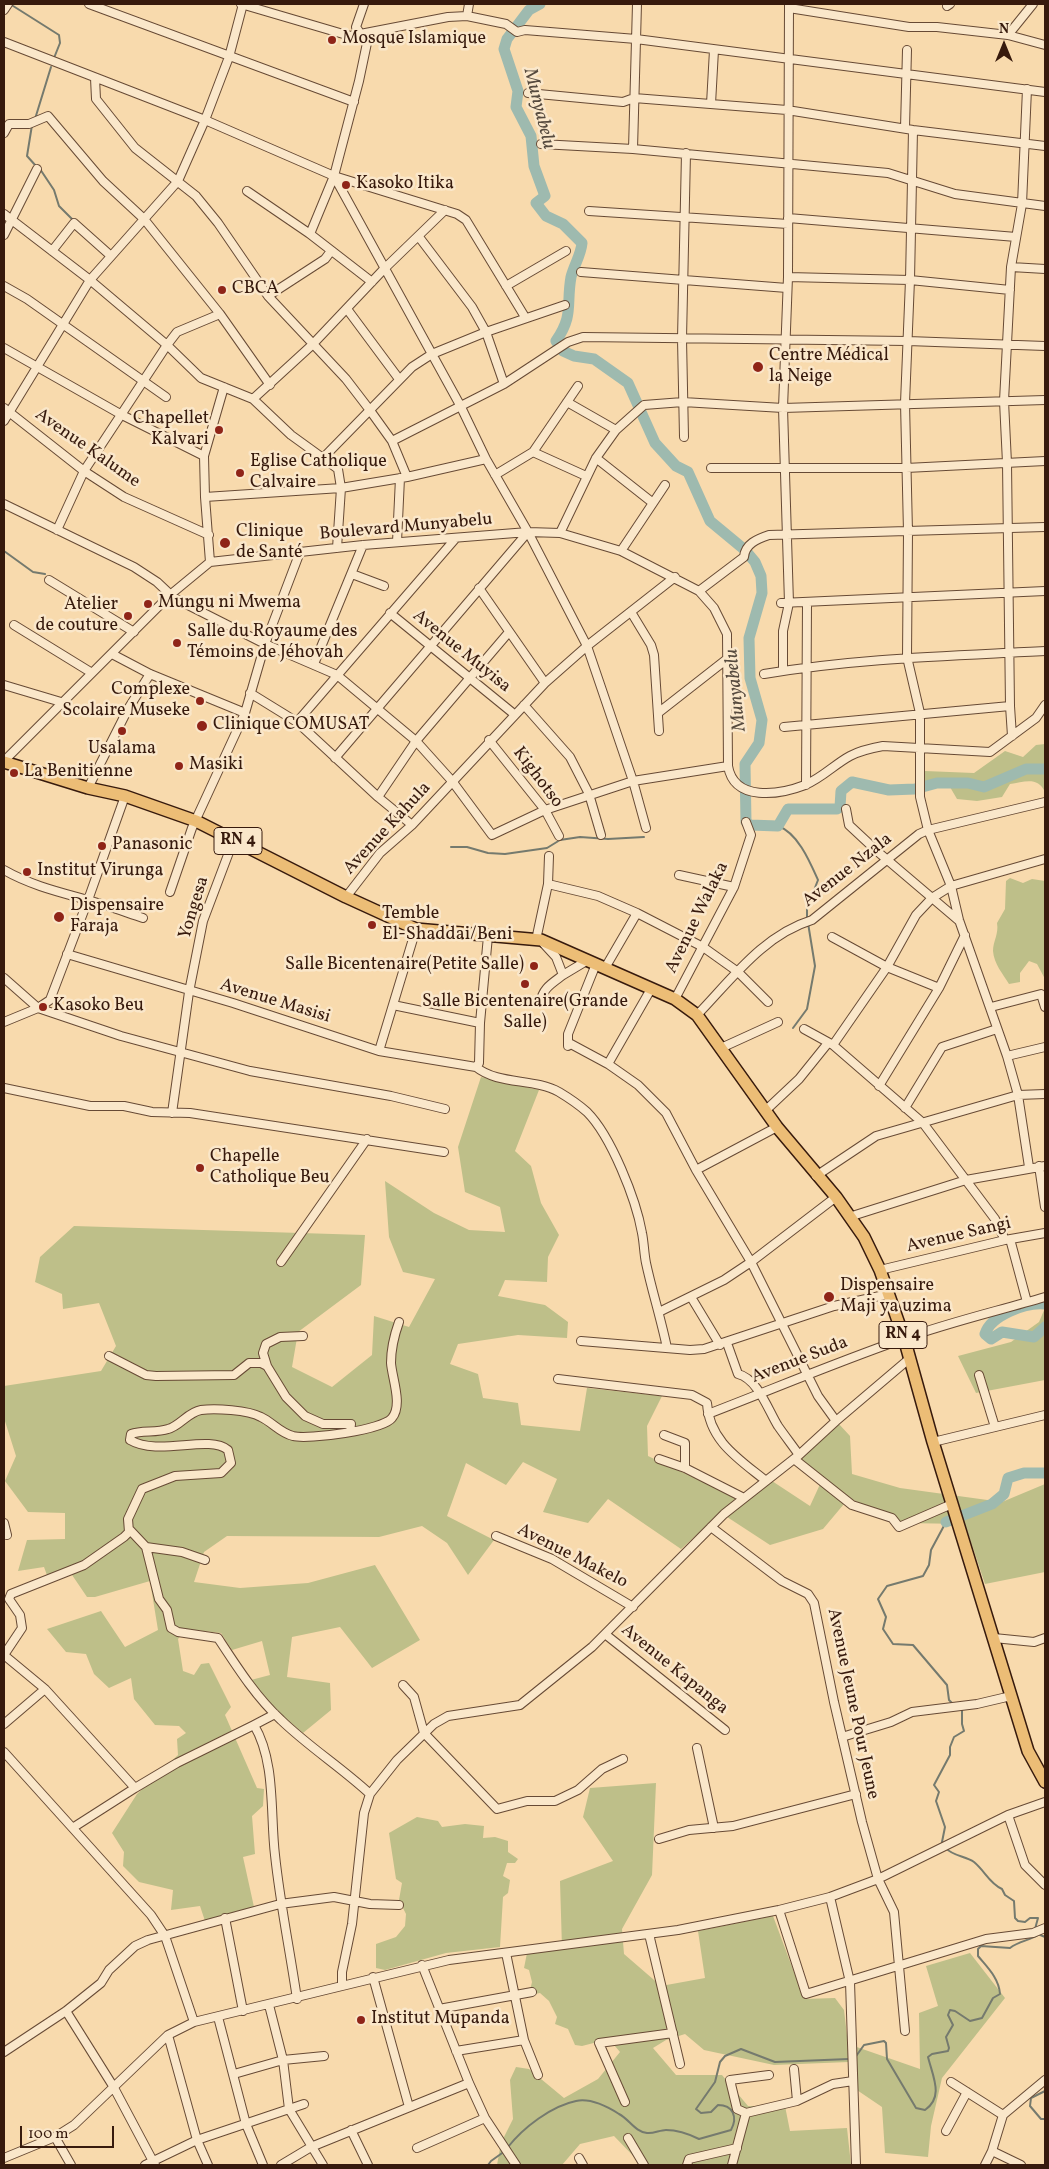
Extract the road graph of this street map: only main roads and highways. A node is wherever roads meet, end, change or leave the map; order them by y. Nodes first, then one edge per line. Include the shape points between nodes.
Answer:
1 (4, 762) edge
2 (1045, 1782) edge

1 - 2 highway, RN 4 via 196,820 416,929 539,940 675,999 697,1015 777,1127 836,1196 864,1237 880,1270 904,1338 1028,1751

